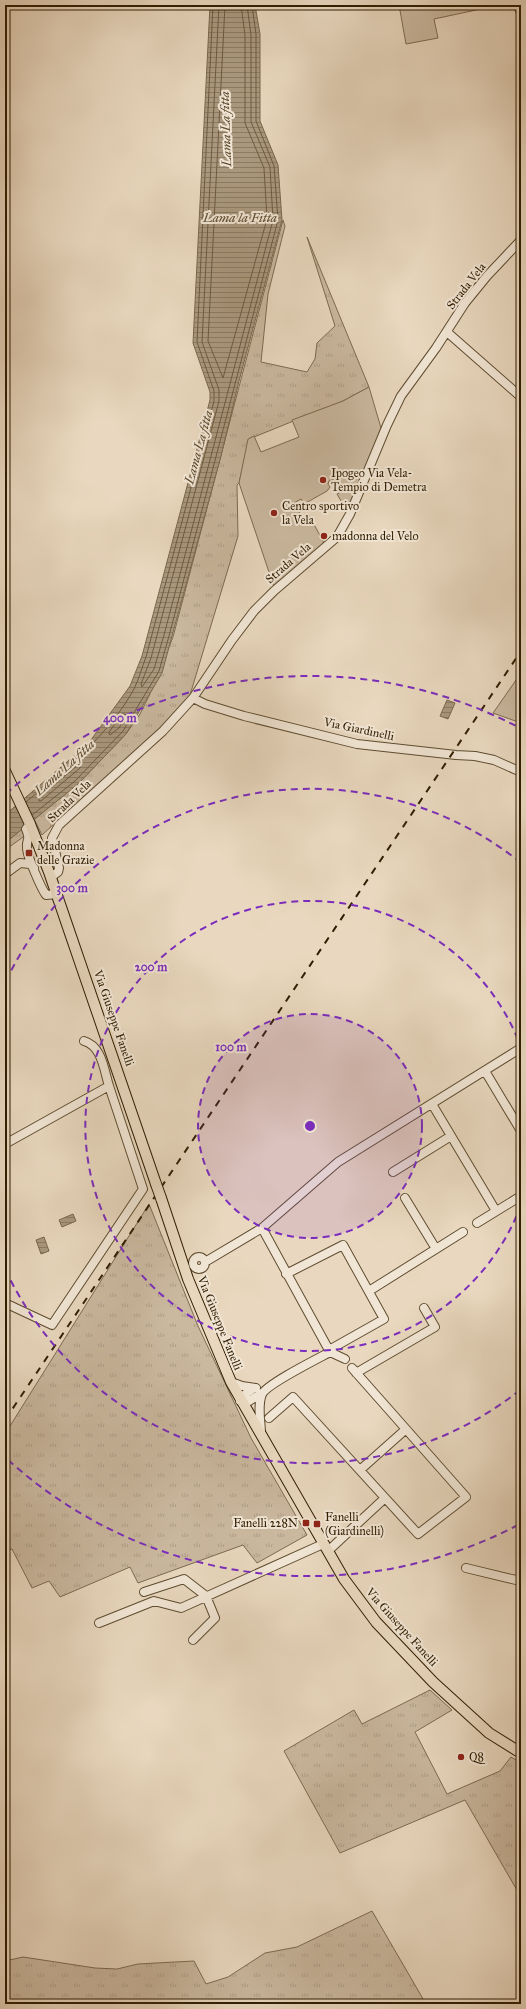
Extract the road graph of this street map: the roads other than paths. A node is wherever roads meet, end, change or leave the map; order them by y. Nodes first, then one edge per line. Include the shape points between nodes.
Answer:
1 (517, 5) edge
2 (521, 12) edge
3 (521, 240) edge
4 (447, 332) junction
5 (521, 397) edge
6 (193, 698) junction
7 (5, 771) edge
8 (521, 772) edge
9 (30, 824) junction
10 (34, 868) junction
11 (5, 874) edge
12 (51, 877) junction
13 (57, 894) junction
14 (84, 1041) dead end
15 (521, 1048) edge
16 (485, 1071) junction
17 (109, 1086) junction
18 (432, 1104) junction
19 (521, 1131) edge
20 (451, 1136) junction
21 (5, 1144) edge
22 (393, 1172) dead end
23 (521, 1196) edge
24 (405, 1198) dead end
25 (496, 1211) junction
26 (477, 1223) dead end
27 (262, 1228) junction
28 (463, 1232) dead end
29 (436, 1249) junction
30 (205, 1262) dead end
31 (286, 1274) junction
32 (369, 1290) junction
33 (5, 1303) edge
34 (424, 1308) dead end
35 (329, 1351) junction
36 (346, 1360) dead end
37 (230, 1382) junction
38 (271, 1385) junction
39 (254, 1388) junction
40 (262, 1393) junction
41 (240, 1401) junction
42 (269, 1418) dead end
43 (406, 1430) junction
44 (261, 1437) junction
45 (360, 1470) junction
46 (385, 1498) junction
47 (325, 1548) junction
48 (466, 1568) dead end
49 (521, 1576) edge
50 (144, 1592) dead end
51 (206, 1596) junction
52 (99, 1623) dead end
53 (193, 1640) dead end
54 (521, 1753) edge

1 - 2 street
3 - 4 street, Strada Vela via 470,297
4 - 5 street
4 - 6 street, Strada Vela via 394,408 350,514 337,537 254,611
6 - 8 street, Via Giardinelli via 244,716 357,744 475,756 494,760
6 - 12 street, Strada Vela via 163,730 56,830 52,838 59,868
7 - 9 main road, Via Giuseppe Fanelli
9 - 10 street via 26,830 29,839 27,848
9 - 12 main road, Via Giuseppe Fanelli
10 - 11 street via 30,864 20,863
10 - 13 street via 46,895
12 - 13 main road, Via Giuseppe Fanelli
13 - 37 main road, Via Giuseppe Fanelli, bridge via 188,1279
14 - 17 street via 97,1049
15 - 16 street
16 - 18 street
16 - 19 street
17 - 21 street
17 - 33 street via 143,1189 52,1325
18 - 20 street
18 - 27 street via 338,1162
20 - 22 street
20 - 25 street
23 - 25 street
24 - 29 street
25 - 26 street
27 - 30 street
27 - 31 street
28 - 29 street
29 - 32 street
31 - 32 street via 343,1244
31 - 35 street
32 - 35 street via 384,1319
34 - 43 street via 435,1327 354,1371
35 - 36 street
35 - 38 street
37 - 39 street
37 - 41 main road, Via Giuseppe Fanelli
38 - 39 street
38 - 40 street
39 - 41 street
40 - 41 street via 249,1401
40 - 44 street
41 - 44 main road, Via Giuseppe Fanelli
42 - 45 street via 293,1396
43 - 45 street
43 - 46 street via 466,1497 418,1534
44 - 47 main road, Via Giuseppe Fanelli
45 - 46 street
46 - 47 street
47 - 51 street
47 - 54 main road, Via Giuseppe Fanelli via 376,1622 433,1682 489,1733
48 - 49 street via 516,1580
50 - 51 street via 184,1579
51 - 52 street via 180,1608 154,1601
51 - 53 street via 215,1618

